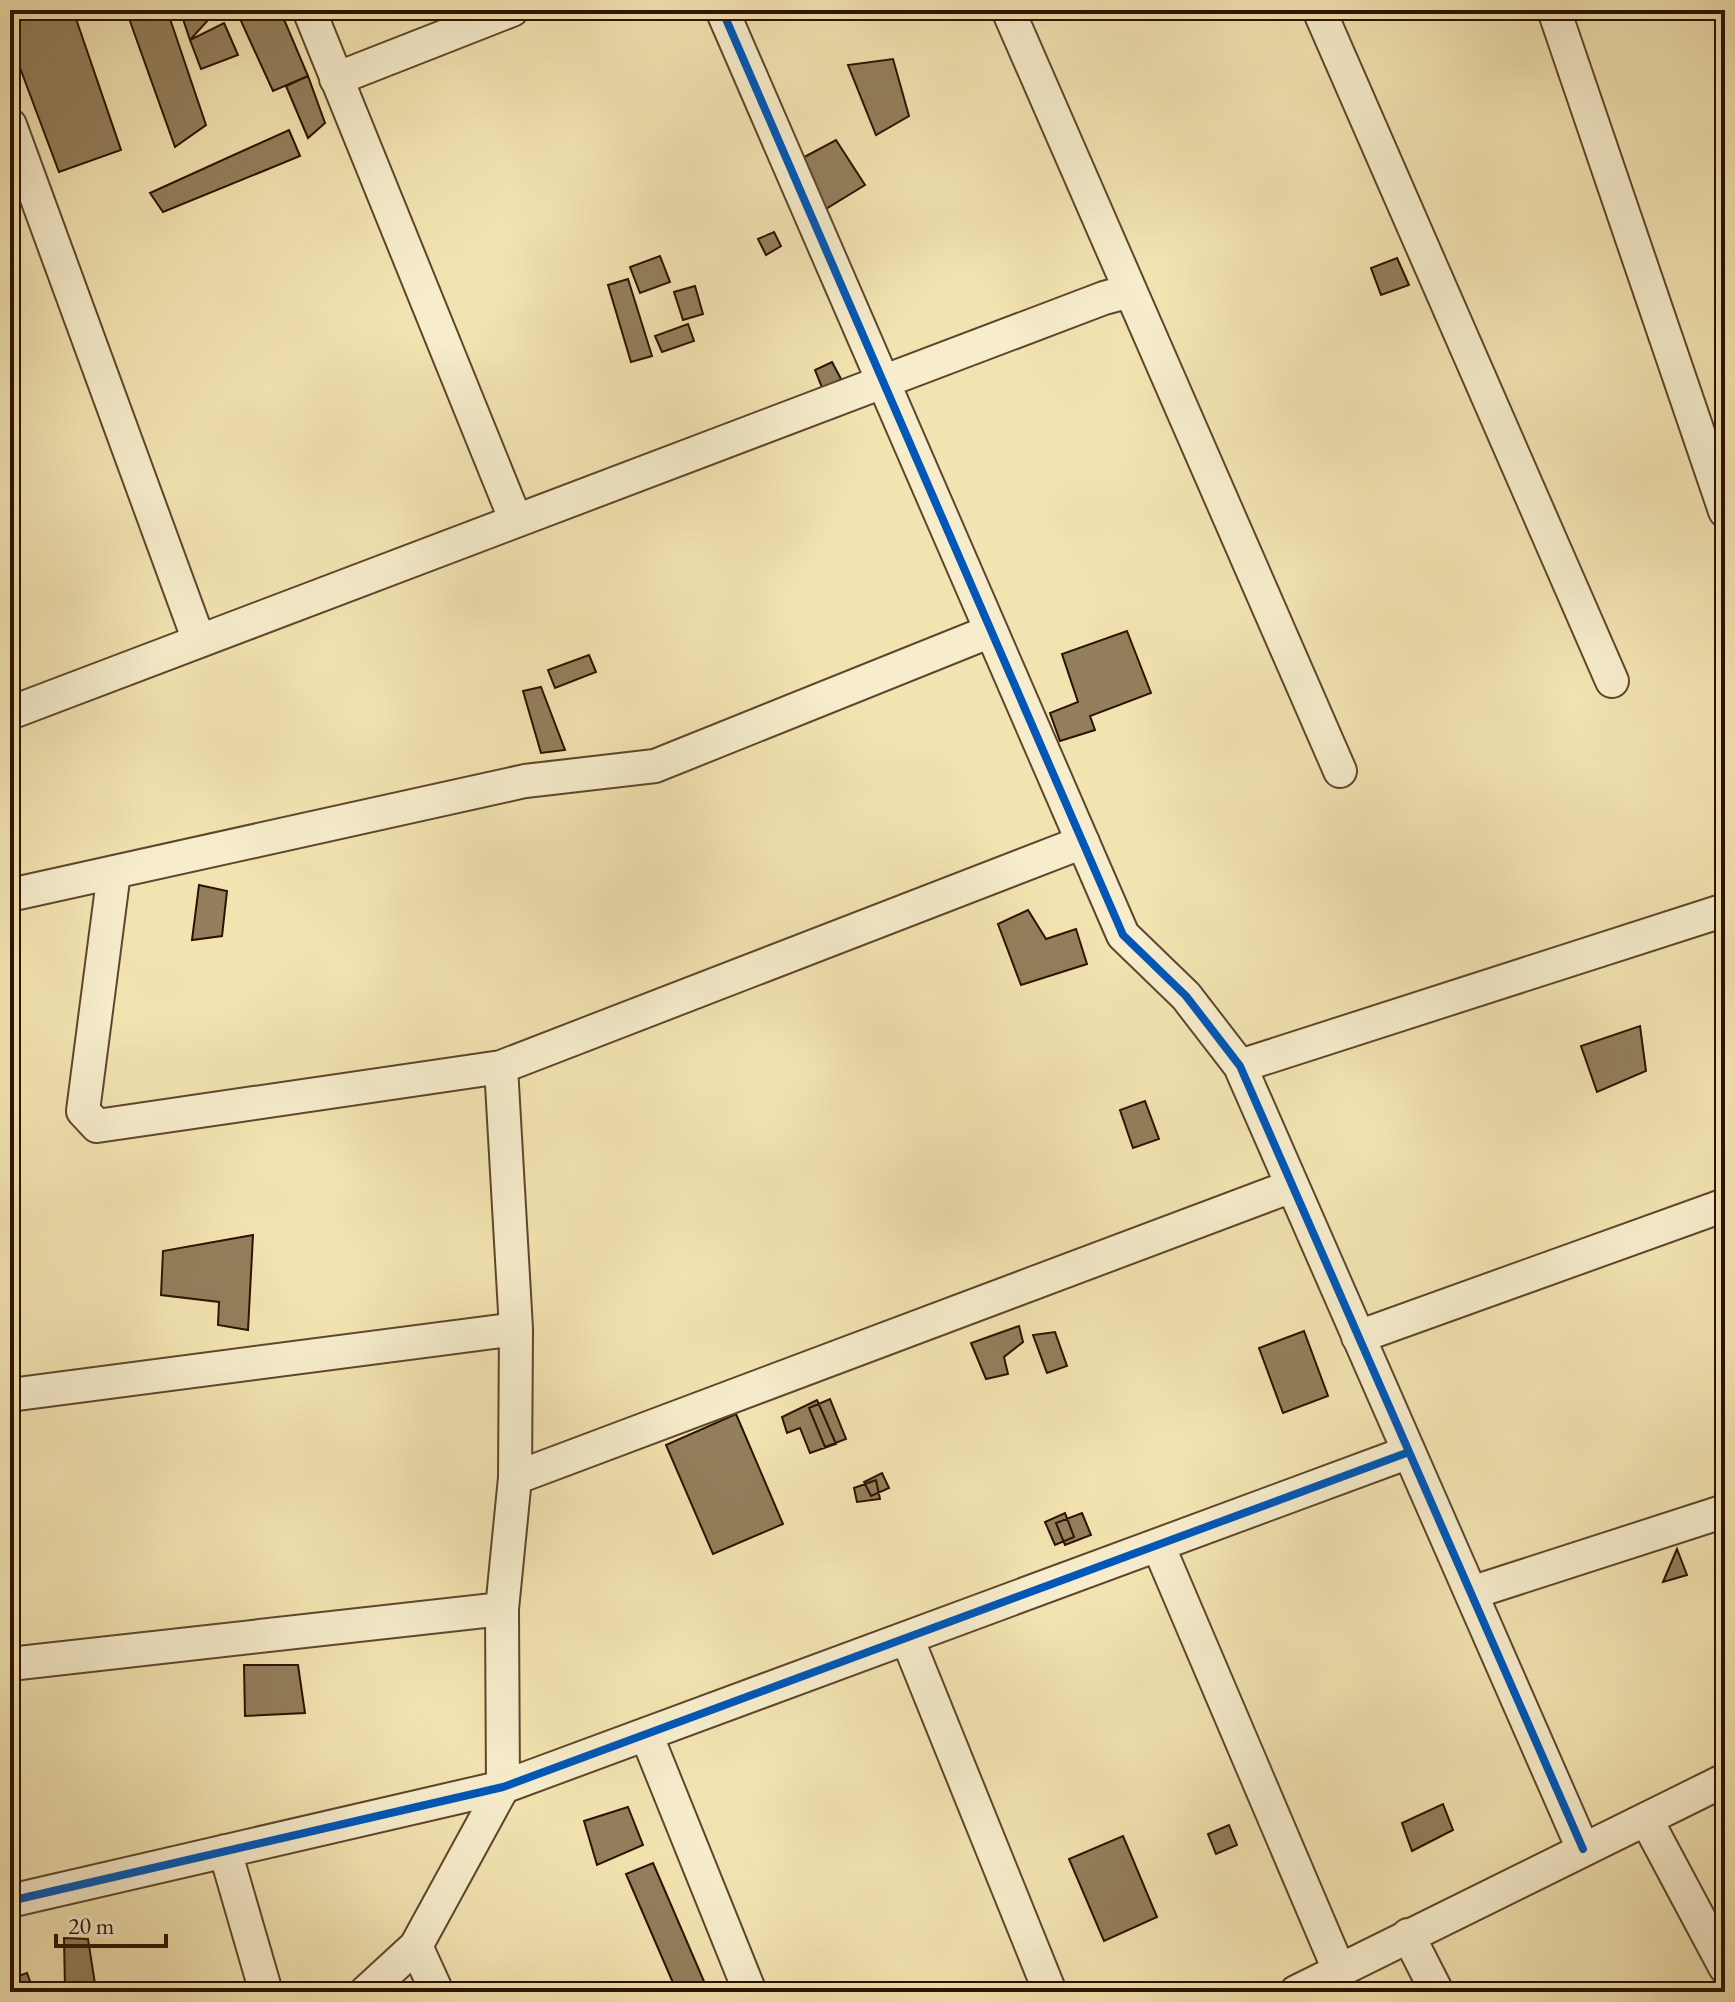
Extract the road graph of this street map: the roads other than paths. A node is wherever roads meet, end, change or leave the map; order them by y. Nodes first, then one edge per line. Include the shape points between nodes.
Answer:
1 (309, 10) edge
2 (512, 10) edge
3 (722, 10) edge
4 (1008, 10) edge
5 (1319, 10) edge
6 (1554, 10) edge
7 (336, 79) junction
8 (10, 125) edge
9 (1130, 291) junction
10 (883, 382) junction
11 (1714, 440) edge
12 (1725, 511) edge
13 (516, 521) junction
14 (991, 631) junction
15 (199, 641) junction
16 (1612, 681) dead end
17 (10, 713) edge
18 (1340, 771) dead end
19 (1083, 842) junction
20 (114, 872) junction
21 (10, 895) edge
22 (1725, 910) edge
23 (1240, 1066) junction
24 (501, 1067) junction
25 (1292, 1186) junction
26 (1725, 1205) edge
27 (516, 1329) junction
28 (1358, 1337) junction
29 (10, 1395) edge
30 (1409, 1452) junction
31 (515, 1478) junction
32 (1725, 1511) edge
33 (1158, 1545) junction
34 (1471, 1593) junction
35 (502, 1609) junction
36 (907, 1638) junction
37 (10, 1664) edge
38 (646, 1734) junction
39 (1725, 1780) edge
40 (503, 1787) junction
41 (1646, 1819) junction
42 (1583, 1849) junction
43 (225, 1851) junction
44 (10, 1901) edge
45 (1408, 1935) junction
46 (416, 1946) junction
47 (1725, 1967) edge
48 (1339, 1970) junction
49 (266, 1992) edge
50 (366, 1992) edge
51 (437, 1992) edge
52 (750, 1992) edge
53 (1050, 1992) edge
54 (1296, 1992) edge
55 (1437, 1992) edge

1 - 7 street
2 - 7 street
3 - 10 street
4 - 9 street
5 - 16 street
6 - 11 street
7 - 13 street
8 - 15 street
9 - 10 street
9 - 18 street
10 - 13 street
10 - 14 street
11 - 12 street
13 - 15 street
14 - 19 street
14 - 20 street via 655,766 525,781
15 - 17 street
19 - 23 street via 1123,935 1186,996
19 - 24 street
20 - 21 street
20 - 24 street via 83,1111 97,1126
22 - 23 street
23 - 25 street
24 - 27 street
25 - 28 street
25 - 31 street
26 - 28 street
27 - 29 street
27 - 31 street
28 - 30 street
30 - 33 street
30 - 34 street
31 - 35 street
32 - 34 street
33 - 36 street
33 - 48 street
34 - 42 street
35 - 37 street
35 - 40 street
36 - 38 street
36 - 53 street
38 - 40 street
38 - 52 street
39 - 41 street
40 - 43 street
40 - 46 street
41 - 42 street
41 - 47 street
42 - 45 street
43 - 44 street
43 - 49 street
45 - 48 street
45 - 55 street
46 - 50 street
46 - 51 street
48 - 54 street

